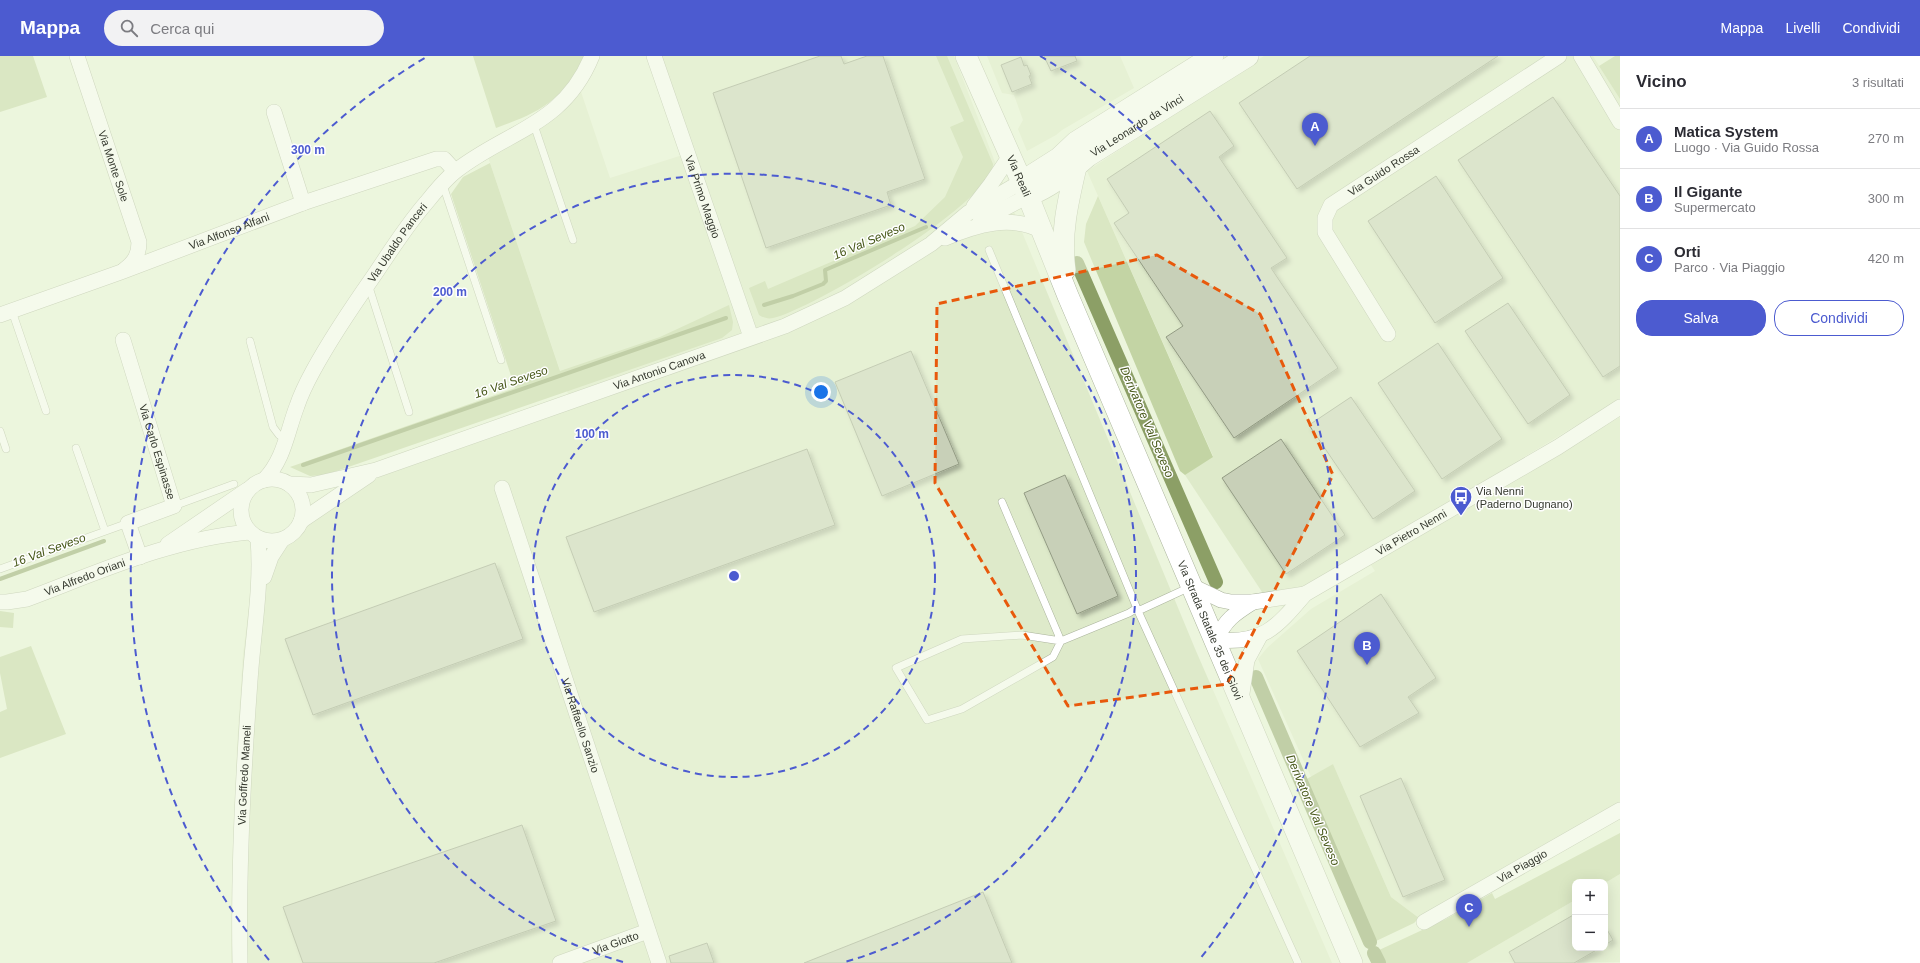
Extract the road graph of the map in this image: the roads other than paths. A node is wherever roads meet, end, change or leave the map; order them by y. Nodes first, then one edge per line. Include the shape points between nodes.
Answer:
1 (77, 56) edge
2 (592, 56) edge
3 (654, 56) edge
4 (966, 56) edge
5 (1213, 56) edge
6 (1248, 56) edge
7 (1559, 56) edge
8 (1581, 56) edge
9 (274, 112) dead end
10 (1620, 122) edge
11 (534, 125) junction
12 (1010, 156) junction
13 (1076, 167) junction
14 (455, 171) junction
15 (442, 185) junction
16 (1025, 189) junction
17 (303, 203) junction
18 (968, 213) junction
19 (962, 231) junction
20 (1042, 231) junction
21 (573, 240) dead end
22 (931, 244) junction
23 (989, 250) dead end
24 (121, 272) junction
25 (368, 284) junction
26 (1068, 296) junction
27 (6, 313) edge
28 (1388, 334) dead end
29 (751, 337) junction
30 (123, 340) dead end
31 (250, 341) dead end
32 (501, 360) dead end
33 (1620, 407) edge
34 (46, 411) dead end
35 (409, 412) dead end
36 (0, 431) edge
37 (286, 440) junction
38 (76, 448) dead end
39 (6, 449) dead end
40 (376, 470) junction
41 (264, 480) junction
42 (289, 484) junction
43 (241, 486) junction
44 (502, 488) dead end
45 (1002, 502) dead end
46 (174, 506) junction
47 (301, 521) junction
48 (128, 522) junction
49 (105, 531) junction
50 (254, 535) junction
51 (282, 540) junction
52 (161, 549) junction
53 (140, 557) junction
54 (0, 569) edge
55 (1192, 586) junction
56 (260, 587) junction
57 (1305, 594) junction
58 (4, 602) edge
59 (1253, 602) junction
60 (1138, 610) junction
61 (1260, 636) junction
62 (1216, 640) junction
63 (1061, 641) junction
64 (1241, 700) junction
65 (1619, 812) edge
66 (1424, 922) dead end
67 (648, 931) junction
68 (240, 963) edge
69 (560, 963) edge
70 (659, 963) edge
71 (1298, 963) edge
72 (1352, 963) edge

1 - 24 street, Via Monte Sole via 139,242 134,261
2 - 11 street, Via Ubaldo Panceri via 574,88 555,109
3 - 29 street, Via Primo Maggio
4 - 12 main road, Via Reali
5 - 16 main road, Via Leonardo da Vinci via 1076,142
6 - 13 main road, Via Leonardo da Vinci via 1088,156
7 - 28 street, Via Guido Rossa via 1331,205 1325,218 1325,232
8 - 10 street
9 - 17 street
11 - 14 street, Via Ubaldo Panceri
11 - 21 lane
12 - 16 main road, Via Reali
12 - 18 street, Via Antonio Canova
13 - 16 main road, Via Leonardo da Vinci via 1042,190
13 - 26 main road via 1063,231 1062,250
14 - 15 street, Via Ubaldo Panceri
14 - 17 street, Via Alfonso Alfani via 444,159 436,159
15 - 25 street, Via Ubaldo Panceri via 414,218
15 - 32 lane
16 - 18 street, Via Antonio Canova
16 - 19 street, Via Antonio Canova
16 - 20 main road, Via Reali
17 - 24 street, Via Alfonso Alfani
18 - 22 street, Via Antonio Canova
19 - 20 street, Via Antonio Canova via 987,224 1014,222 1033,226
19 - 22 street, Via Antonio Canova
20 - 26 main road, Via Reali
22 - 29 street, Via Antonio Canova via 846,298 785,326
23 - 60 lane
24 - 27 street, Via Alfonso Alfani
25 - 35 lane
25 - 37 street, Via Ubaldo Panceri via 339,326 313,371 297,406
26 - 55 main road, Via Strada Statale 35 dei Giovi
27 - 34 lane
29 - 40 street, Via Antonio Canova
30 - 46 street, Via Carlo Espinasse
31 - 37 lane via 273,427 278,435
33 - 57 street, Via Pietro Nenni via 1558,447
36 - 39 lane
37 - 41 street, Via Ubaldo Panceri via 276,465
38 - 49 lane
40 - 42 street, Via Antonio Canova via 311,486
40 - 47 street, Via Antonio Canova
41 - 42 street via 281,480
41 - 43 street
42 - 47 street via 302,500
43 - 46 lane
43 - 50 street via 243,497 240,515
43 - 52 street
44 - 67 street, Via Raffaello Sanzio
45 - 63 lane
46 - 48 street, Via Carlo Espinasse
47 - 51 street via 297,529
48 - 49 lane
48 - 53 street
49 - 54 lane
50 - 51 street via 266,541
50 - 52 street via 224,534
50 - 56 street
51 - 56 street via 271,557
52 - 53 street, Via Alfredo Oriani
53 - 58 street, Via Alfredo Oriani via 27,599
55 - 59 street, Via Pietro Nenni via 1221,600
55 - 60 lane
55 - 62 main road, Via Strada Statale 35 dei Giovi
56 - 68 street, Via Goffredo Mameli via 250,679 245,768 239,904
57 - 59 street, Via Pietro Nenni
57 - 61 street, Via Pietro Nenni via 1282,620
59 - 62 street, Via Pietro Nenni via 1229,618
60 - 63 lane
60 - 71 lane
61 - 62 street, Via Pietro Nenni via 1231,641
61 - 64 street, Via Pietro Nenni via 1247,660
62 - 64 main road, Via Strada Statale 35 dei Giovi
63 - 63 lane via 1053,657 962,710 927,720 896,668 962,639 1022,635
64 - 72 main road, Via Strada Statale 35 dei Giovi
65 - 66 street, Via Piaggio
67 - 69 street, Via Giotto
67 - 70 street, Via Raffaello Sanzio

